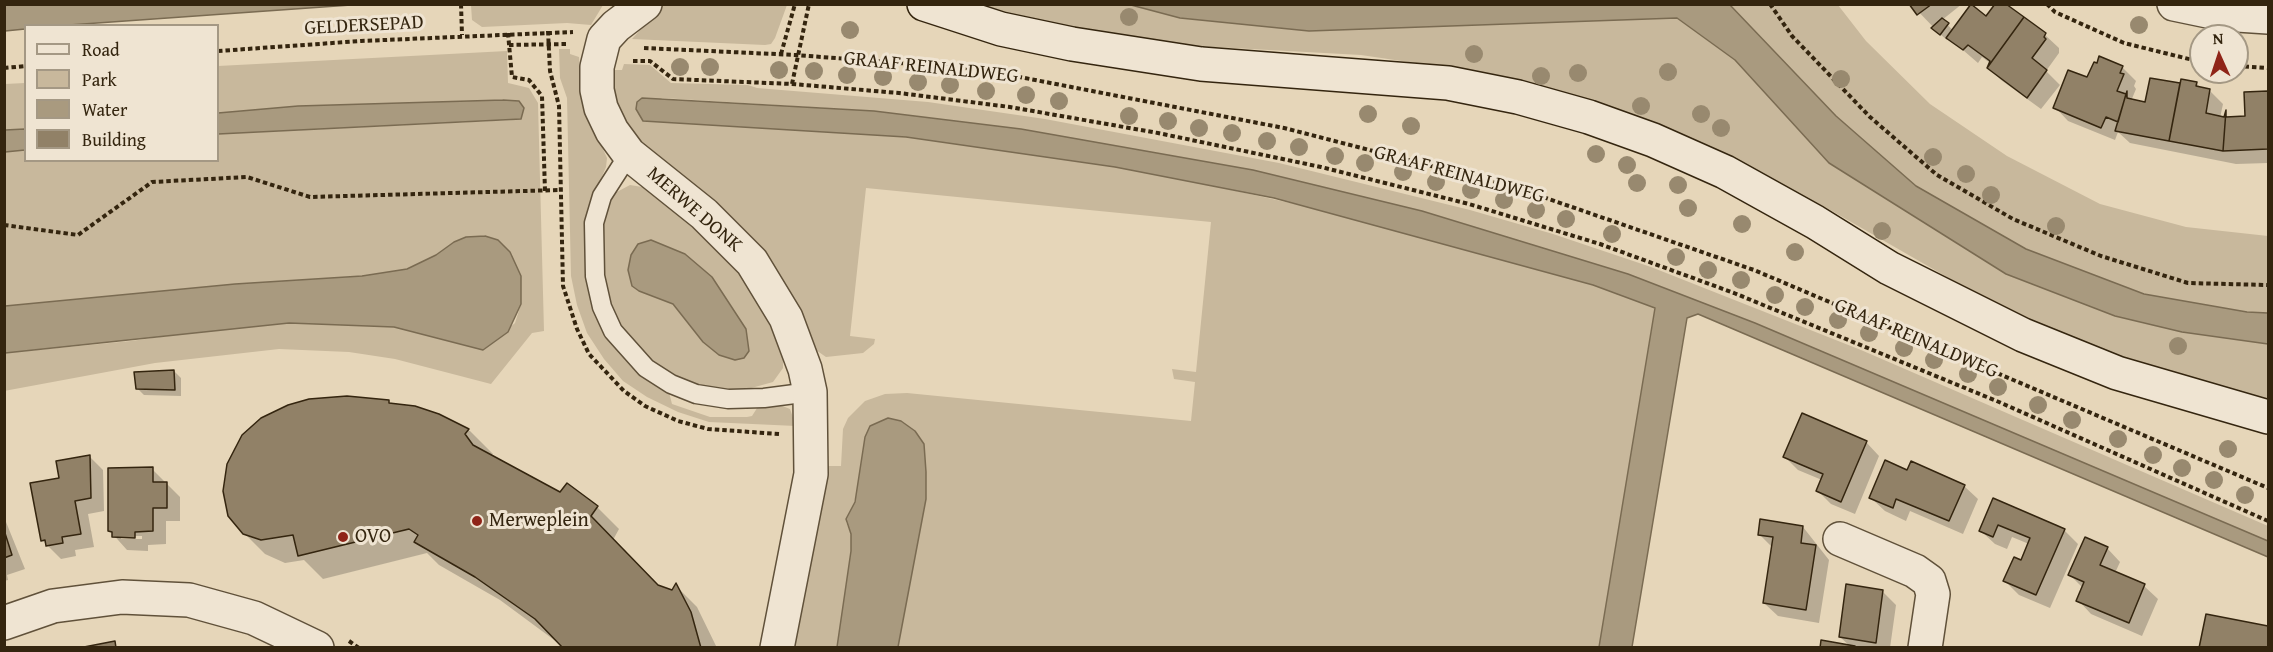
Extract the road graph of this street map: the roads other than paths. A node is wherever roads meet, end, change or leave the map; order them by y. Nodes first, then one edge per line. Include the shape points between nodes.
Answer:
1 (645, 4) edge
2 (924, 4) edge
3 (2174, 4) edge
4 (2268, 17) edge
5 (612, 31) edge
6 (629, 154) junction
7 (810, 392) junction
8 (2268, 417) edge
9 (1840, 539) dead end
10 (4, 623) edge
11 (317, 648) edge
12 (777, 648) edge
13 (1925, 648) edge

1 - 5 main road
2 - 8 main road via 1001,29 1072,44 1201,63 1448,83 1589,117 1725,172 1889,268 2023,335 2117,373
3 - 4 main road via 2222,14
5 - 6 main road, MERWE DONK via 597,67 597,90 612,131
6 - 7 main road, MERWE DONK via 704,214 752,262 786,318
6 - 7 lane via 602,196 594,223 595,276 613,331 646,368 696,394 728,399
7 - 12 main road, MERWE DONK via 811,474
9 - 13 main road via 1915,571 1929,581 1933,594
10 - 11 main road via 53,606 122,597 189,600 254,618

